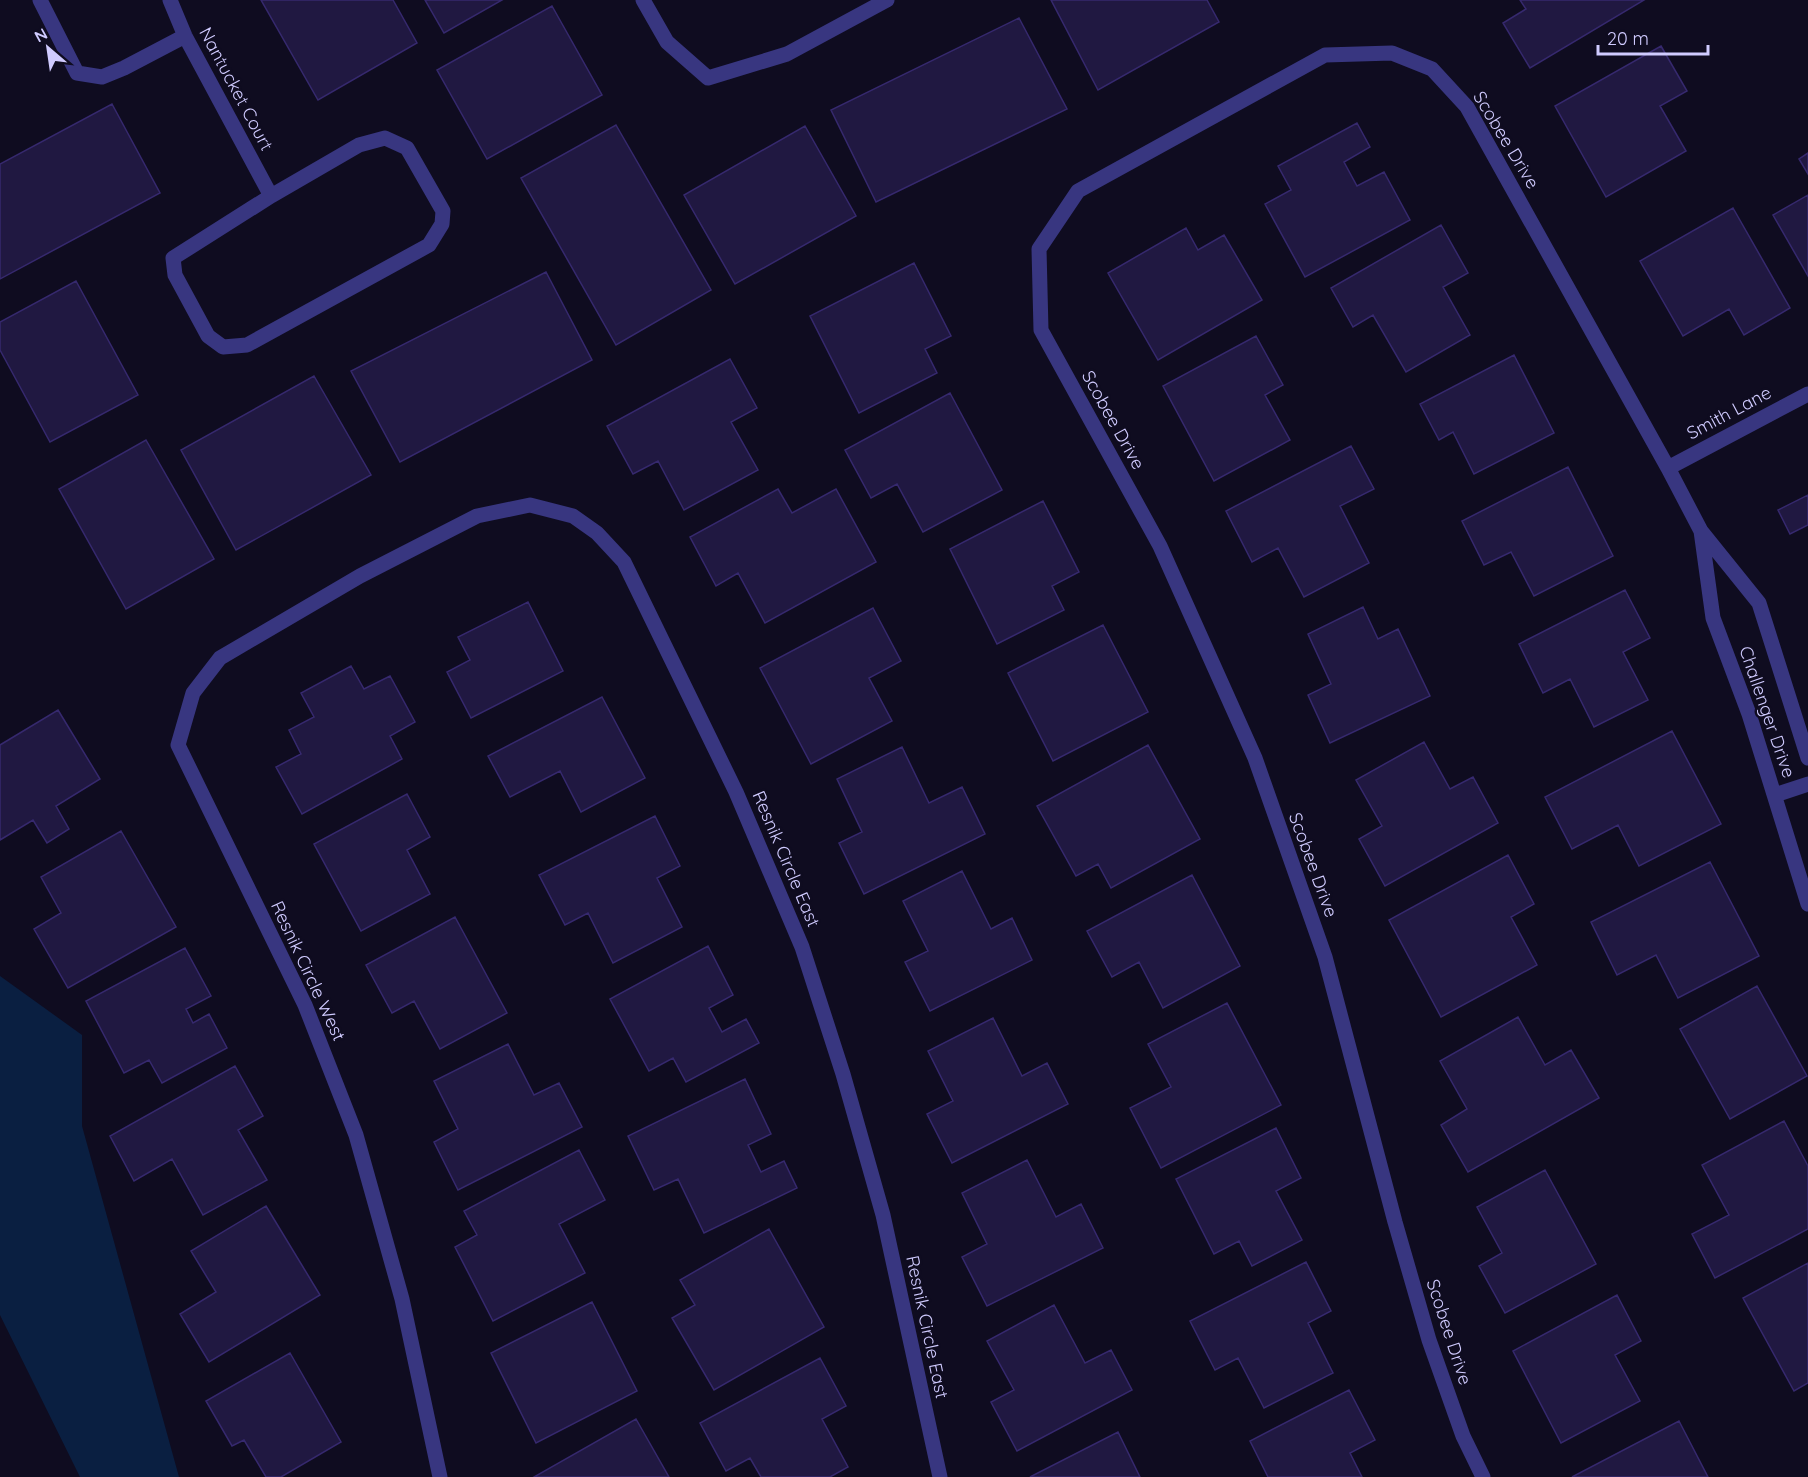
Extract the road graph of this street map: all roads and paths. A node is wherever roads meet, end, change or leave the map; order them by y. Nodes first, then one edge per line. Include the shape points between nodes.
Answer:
1 (40, 0) edge
2 (170, 0) edge
3 (643, 0) edge
4 (885, 0) edge
5 (185, 36) junction
6 (271, 196) junction
7 (1808, 394) edge
8 (1668, 468) junction
9 (1701, 531) junction
10 (360, 576) joint
11 (1808, 758) edge
12 (1808, 784) edge
13 (1775, 795) junction
14 (1808, 904) edge
15 (440, 1477) edge
16 (940, 1477) edge
17 (1483, 1477) edge

1 - 5 street via 77,73 102,77
2 - 5 street, Nantucket Court
3 - 4 street via 667,42 708,78 787,54
5 - 6 street, Nantucket Court
6 - 6 street via 358,146 385,138 407,148 443,211 442,224 429,245 247,345 223,347 208,336 175,275 173,258
7 - 8 street, Smith Lane
8 - 9 street, Challenger Drive
8 - 17 street, Scobee Drive via 1467,107 1432,69 1392,53 1325,55 1078,191 1039,249 1041,330 1160,546 1259,769 1325,957 1429,1340 1463,1436
9 - 11 street, Challenger Drive via 1759,603
9 - 13 street, Challenger Drive via 1713,618
10 - 15 street, Resnik Circle West via 220,657 193,693 178,746 305,1005 356,1135 402,1299
10 - 16 street, Resnik Circle East via 477,516 530,505 573,516 597,533 624,562 736,792 802,947 883,1215
12 - 13 street
13 - 14 street, Challenger Drive

